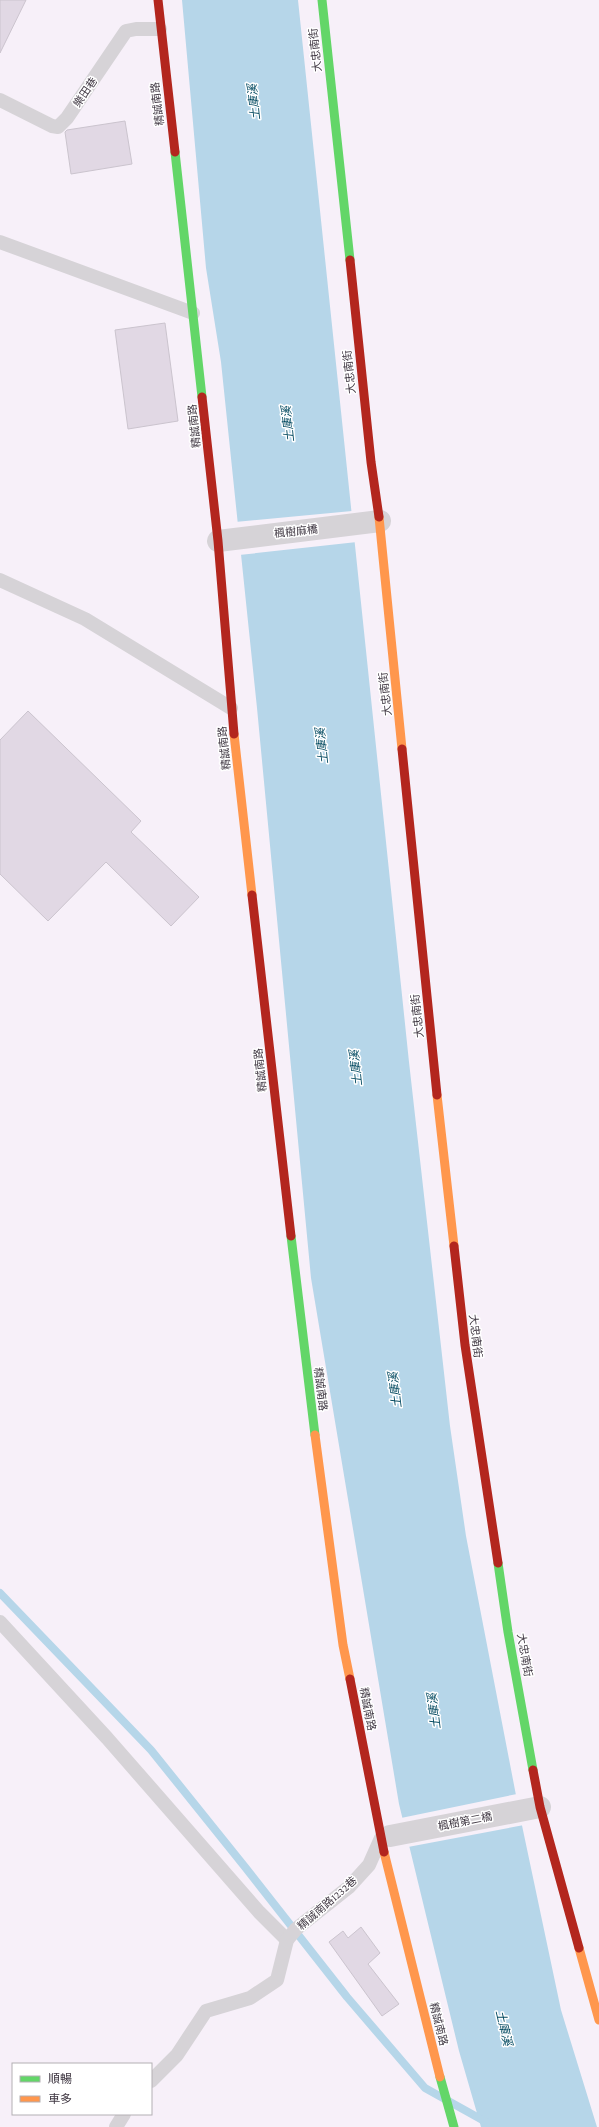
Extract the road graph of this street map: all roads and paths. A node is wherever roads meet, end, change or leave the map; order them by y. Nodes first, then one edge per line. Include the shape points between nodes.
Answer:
1 (158, 0) edge
2 (322, 0) edge
3 (160, 29) junction
4 (0, 100) edge
5 (0, 242) edge
6 (193, 313) junction
7 (370, 523) junction
8 (226, 540) junction
9 (0, 580) edge
10 (232, 708) junction
11 (0, 1622) edge
12 (540, 1807) junction
13 (386, 1837) junction
14 (288, 1940) junction
15 (599, 2020) edge
16 (152, 2080) edge
17 (123, 2115) edge
18 (453, 2123) edge
19 (116, 2127) edge

1 - 3 street, 精誠南路
2 - 7 street, 大忠南街 via 370,454
3 - 4 lane, 樂田巷 via 136,28 126,31 67,118 58,127
3 - 6 street, 精誠南路
5 - 6 lane
6 - 8 street, 精誠南路
7 - 8 street, 楓樹麻橋
7 - 12 street, 大忠南街 via 465,1345 508,1632
8 - 10 street, 精誠南路
9 - 10 lane via 84,620
10 - 13 street, 精誠南路 via 302,1334 342,1638
11 - 14 lane via 107,1738 259,1912
12 - 13 street, 楓樹第二橋
12 - 15 street, 大忠南街
13 - 14 lane, 精誠南路1232巷 via 369,1865 296,1929
13 - 18 street, 精誠南路
14 - 16 lane, 精誠南路1232巷 via 276,1980 250,1998 206,2011 177,2055
17 - 19 lane

